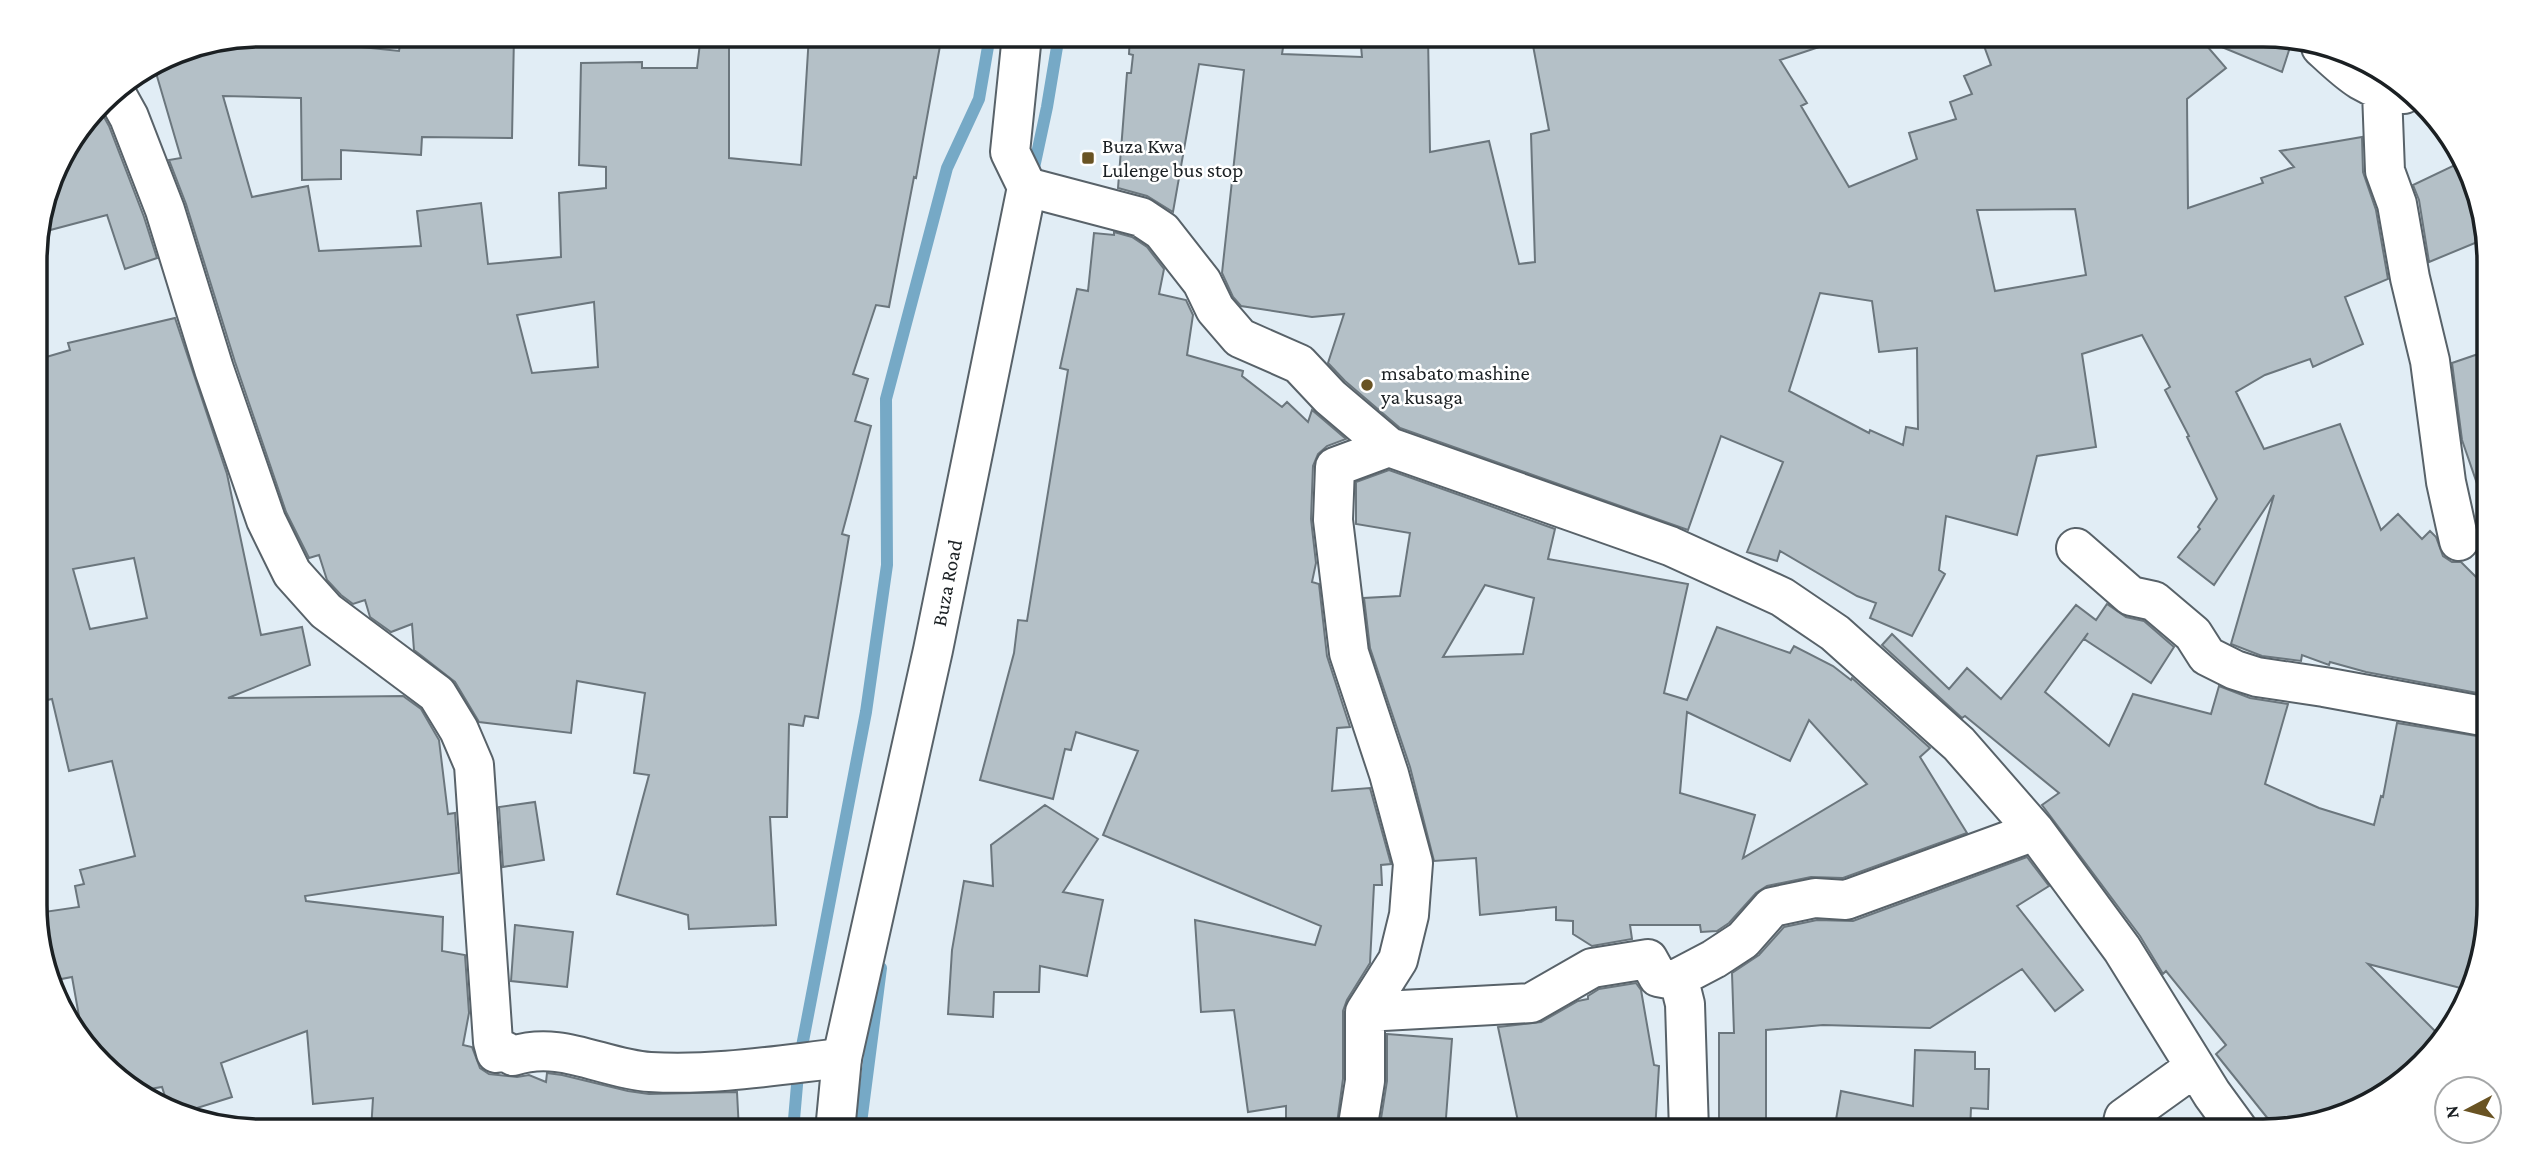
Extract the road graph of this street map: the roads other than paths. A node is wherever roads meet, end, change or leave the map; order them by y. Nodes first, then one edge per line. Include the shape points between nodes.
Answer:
1 (1020, 47) edge
2 (2336, 61) edge
3 (2393, 93) edge
4 (120, 101) edge
5 (1027, 187) junction
6 (1389, 447) junction
7 (2459, 541) dead end
8 (2077, 548) dead end
9 (2477, 715) edge
10 (2035, 831) junction
11 (1674, 980) junction
12 (1365, 1012) junction
13 (842, 1058) junction
14 (2195, 1067) junction
15 (1359, 1118) edge
16 (1689, 1118) edge
17 (2124, 1118) edge
18 (2230, 1118) edge
19 (836, 1119) edge

1 - 5 street via 1010,152
2 - 3 street via 2347,72
3 - 7 street via 2385,171 2397,204 2430,362
4 - 13 street via 165,210 266,520 292,573 326,611 437,694 474,765 496,1053 505,1051 513,1056 556,1050 647,1072 715,1071
5 - 6 street via 1141,217 1162,231 1202,282 1215,309 1241,338 1299,364
5 - 13 street, Buza Road via 933,650
6 - 10 street via 1670,546 1782,597 1835,633 1959,744
6 - 12 street via 1335,467 1334,520 1349,653 1413,863 1409,915 1398,960
8 - 9 street via 2131,596 2154,601 2193,634 2207,656 2235,670
10 - 11 street via 1846,900 1815,898 1772,907 1743,940
10 - 14 street via 2122,949
11 - 12 street via 1658,977 1648,959 1592,968 1531,1003
11 - 16 street via 1685,1004
12 - 15 street via 1365,1080
13 - 19 street, Buza Road
14 - 17 street
14 - 18 street

